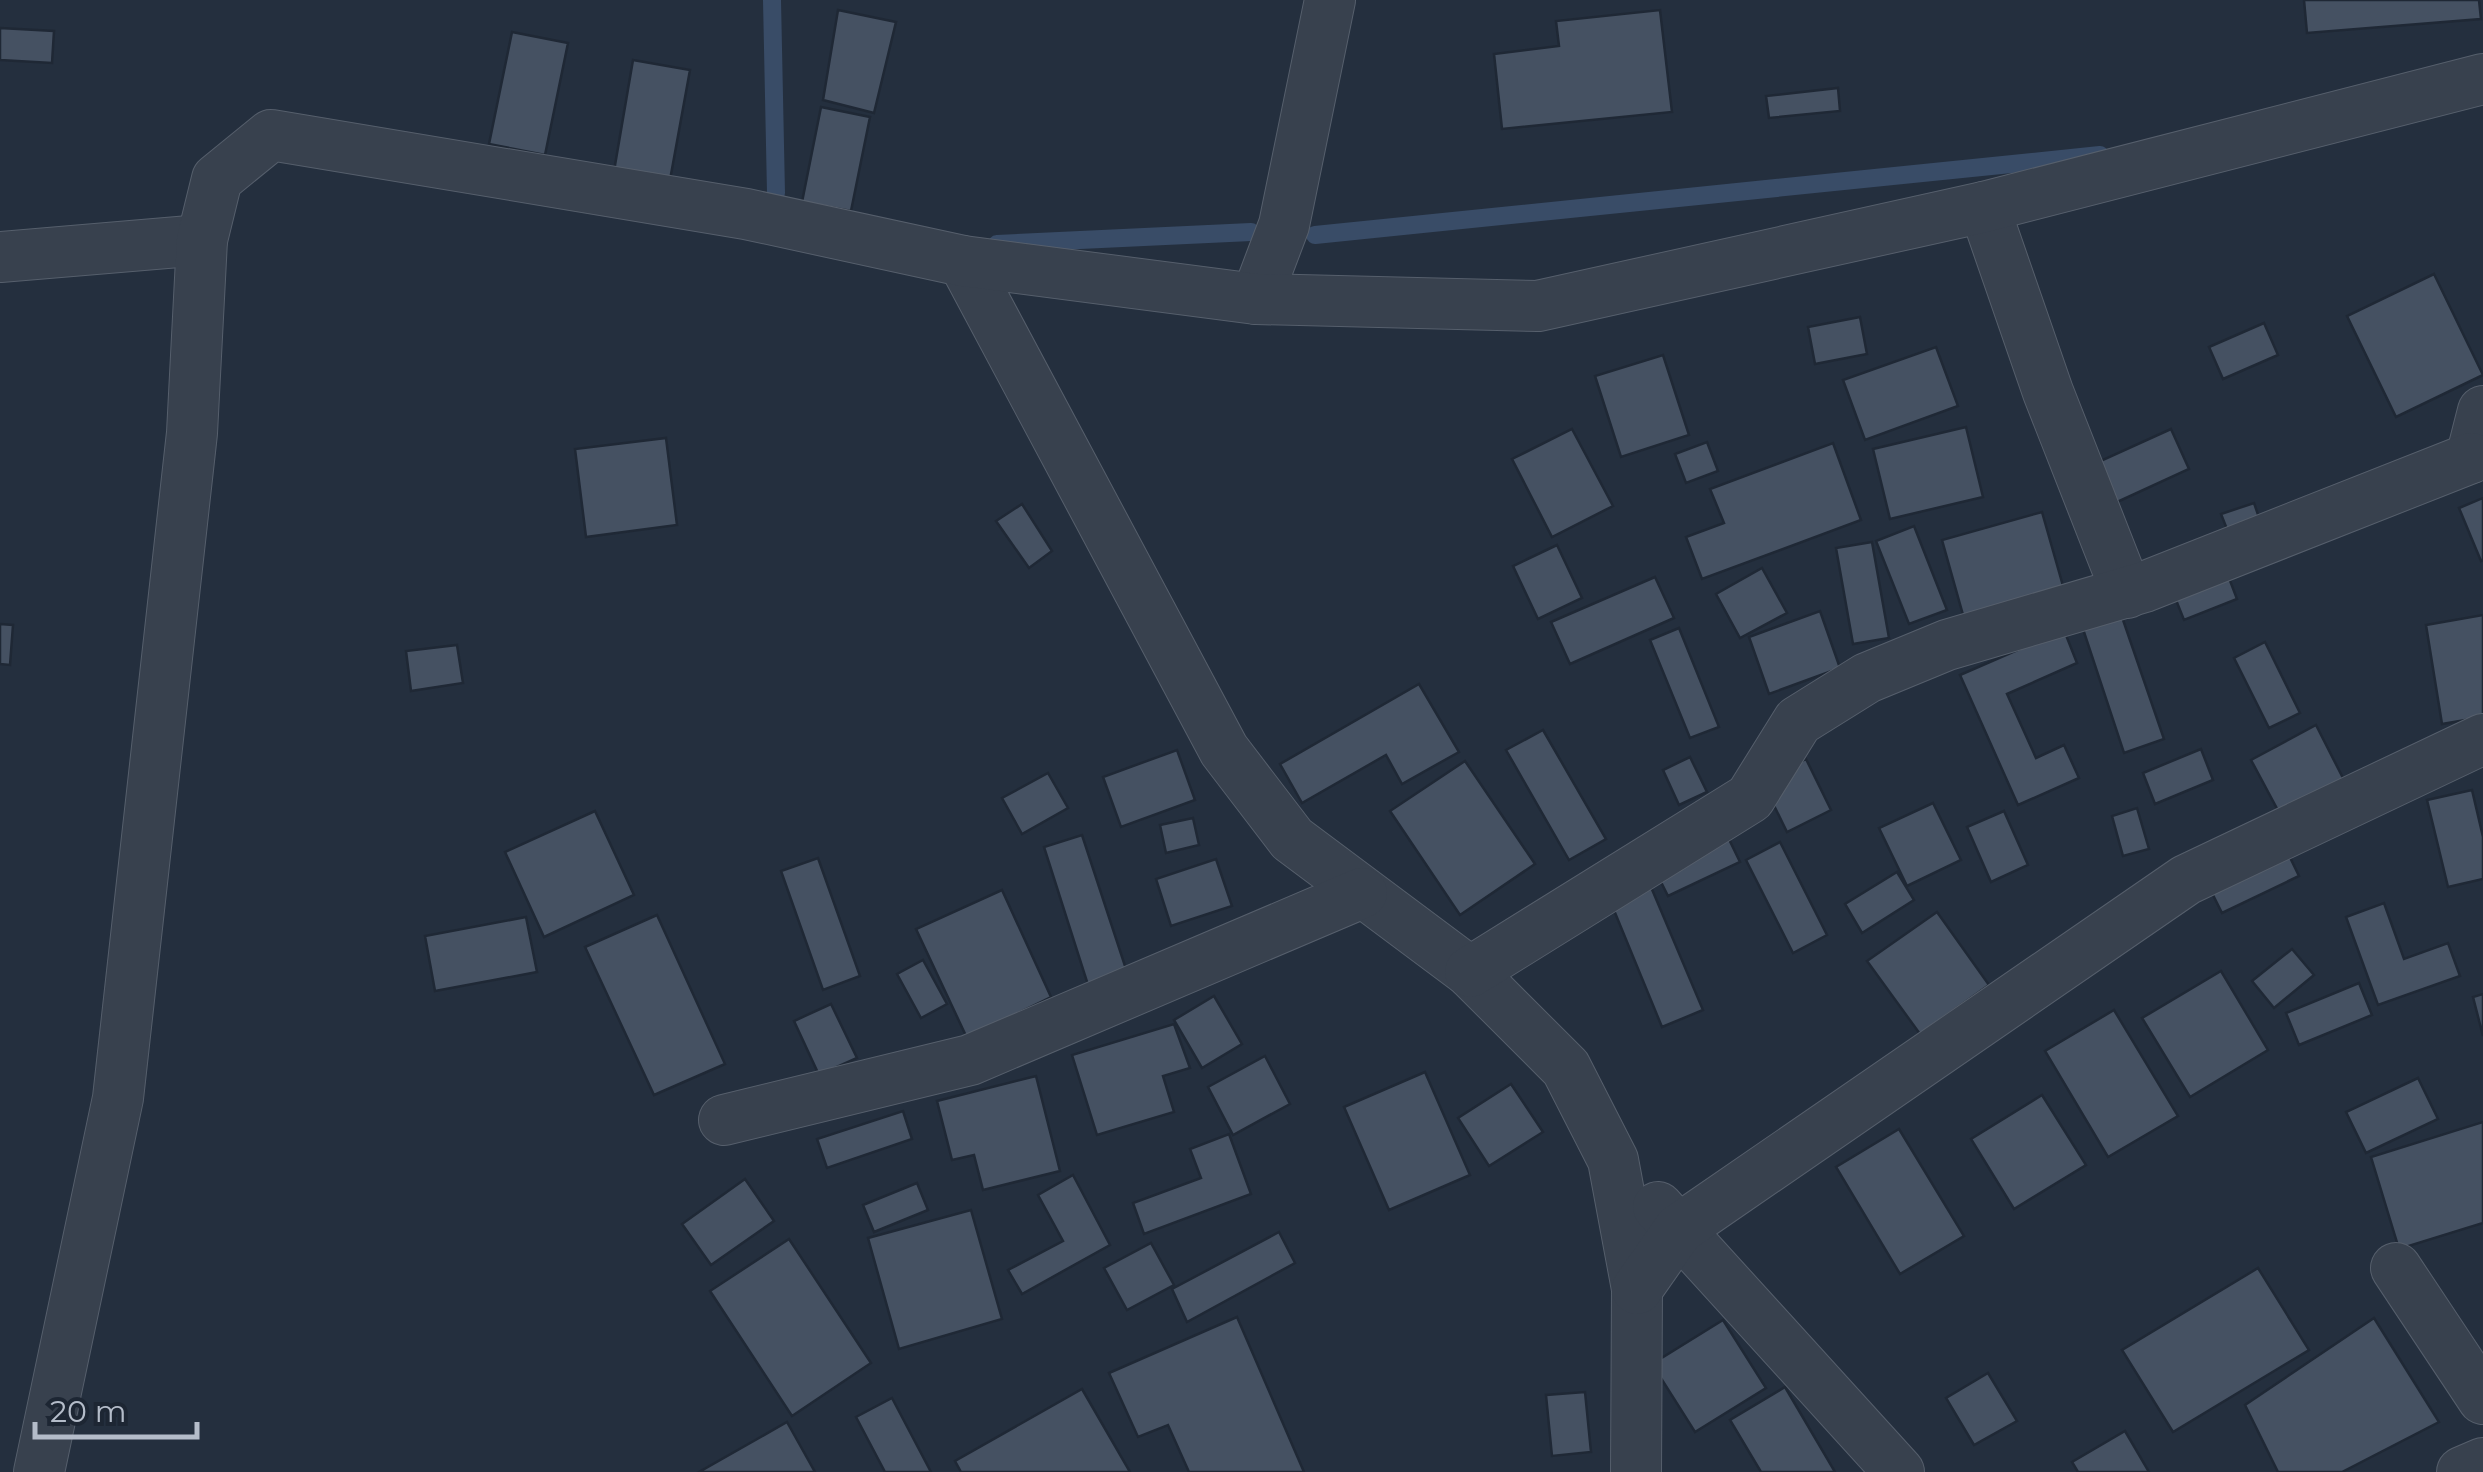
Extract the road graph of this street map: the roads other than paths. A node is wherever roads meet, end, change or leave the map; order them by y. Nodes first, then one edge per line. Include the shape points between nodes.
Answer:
1 (1330, 0) edge
2 (2483, 79) edge
3 (1984, 206) junction
4 (202, 240) junction
5 (0, 257) edge
6 (963, 262) junction
7 (1256, 299) junction
8 (2479, 447) edge
9 (2127, 593) junction
10 (2483, 738) edge
11 (1362, 893) junction
12 (1470, 972) junction
13 (724, 1120) dead end
14 (1614, 1160) junction
15 (1679, 1229) junction
16 (2396, 1268) dead end
17 (1637, 1289) junction
18 (2483, 1399) edge
19 (2483, 1463) edge
20 (40, 1472) edge
21 (1636, 1472) edge
22 (1899, 1472) edge
23 (2462, 1472) edge

1 - 7 street via 1284,226
2 - 3 street
3 - 7 street via 1538,306
3 - 9 street
4 - 5 street
4 - 6 street via 217,179 271,135 746,214
4 - 20 street via 192,433 118,1098
6 - 7 street
6 - 11 street via 1224,750 1292,839
8 - 9 street
9 - 12 street via 1947,646 1867,678 1798,721 1750,798
10 - 15 street via 2186,880
11 - 12 street
11 - 13 street via 970,1060
12 - 14 street via 1566,1068
14 - 15 street
14 - 17 street
15 - 17 street
15 - 22 street
16 - 18 street
17 - 21 street
19 - 23 street

